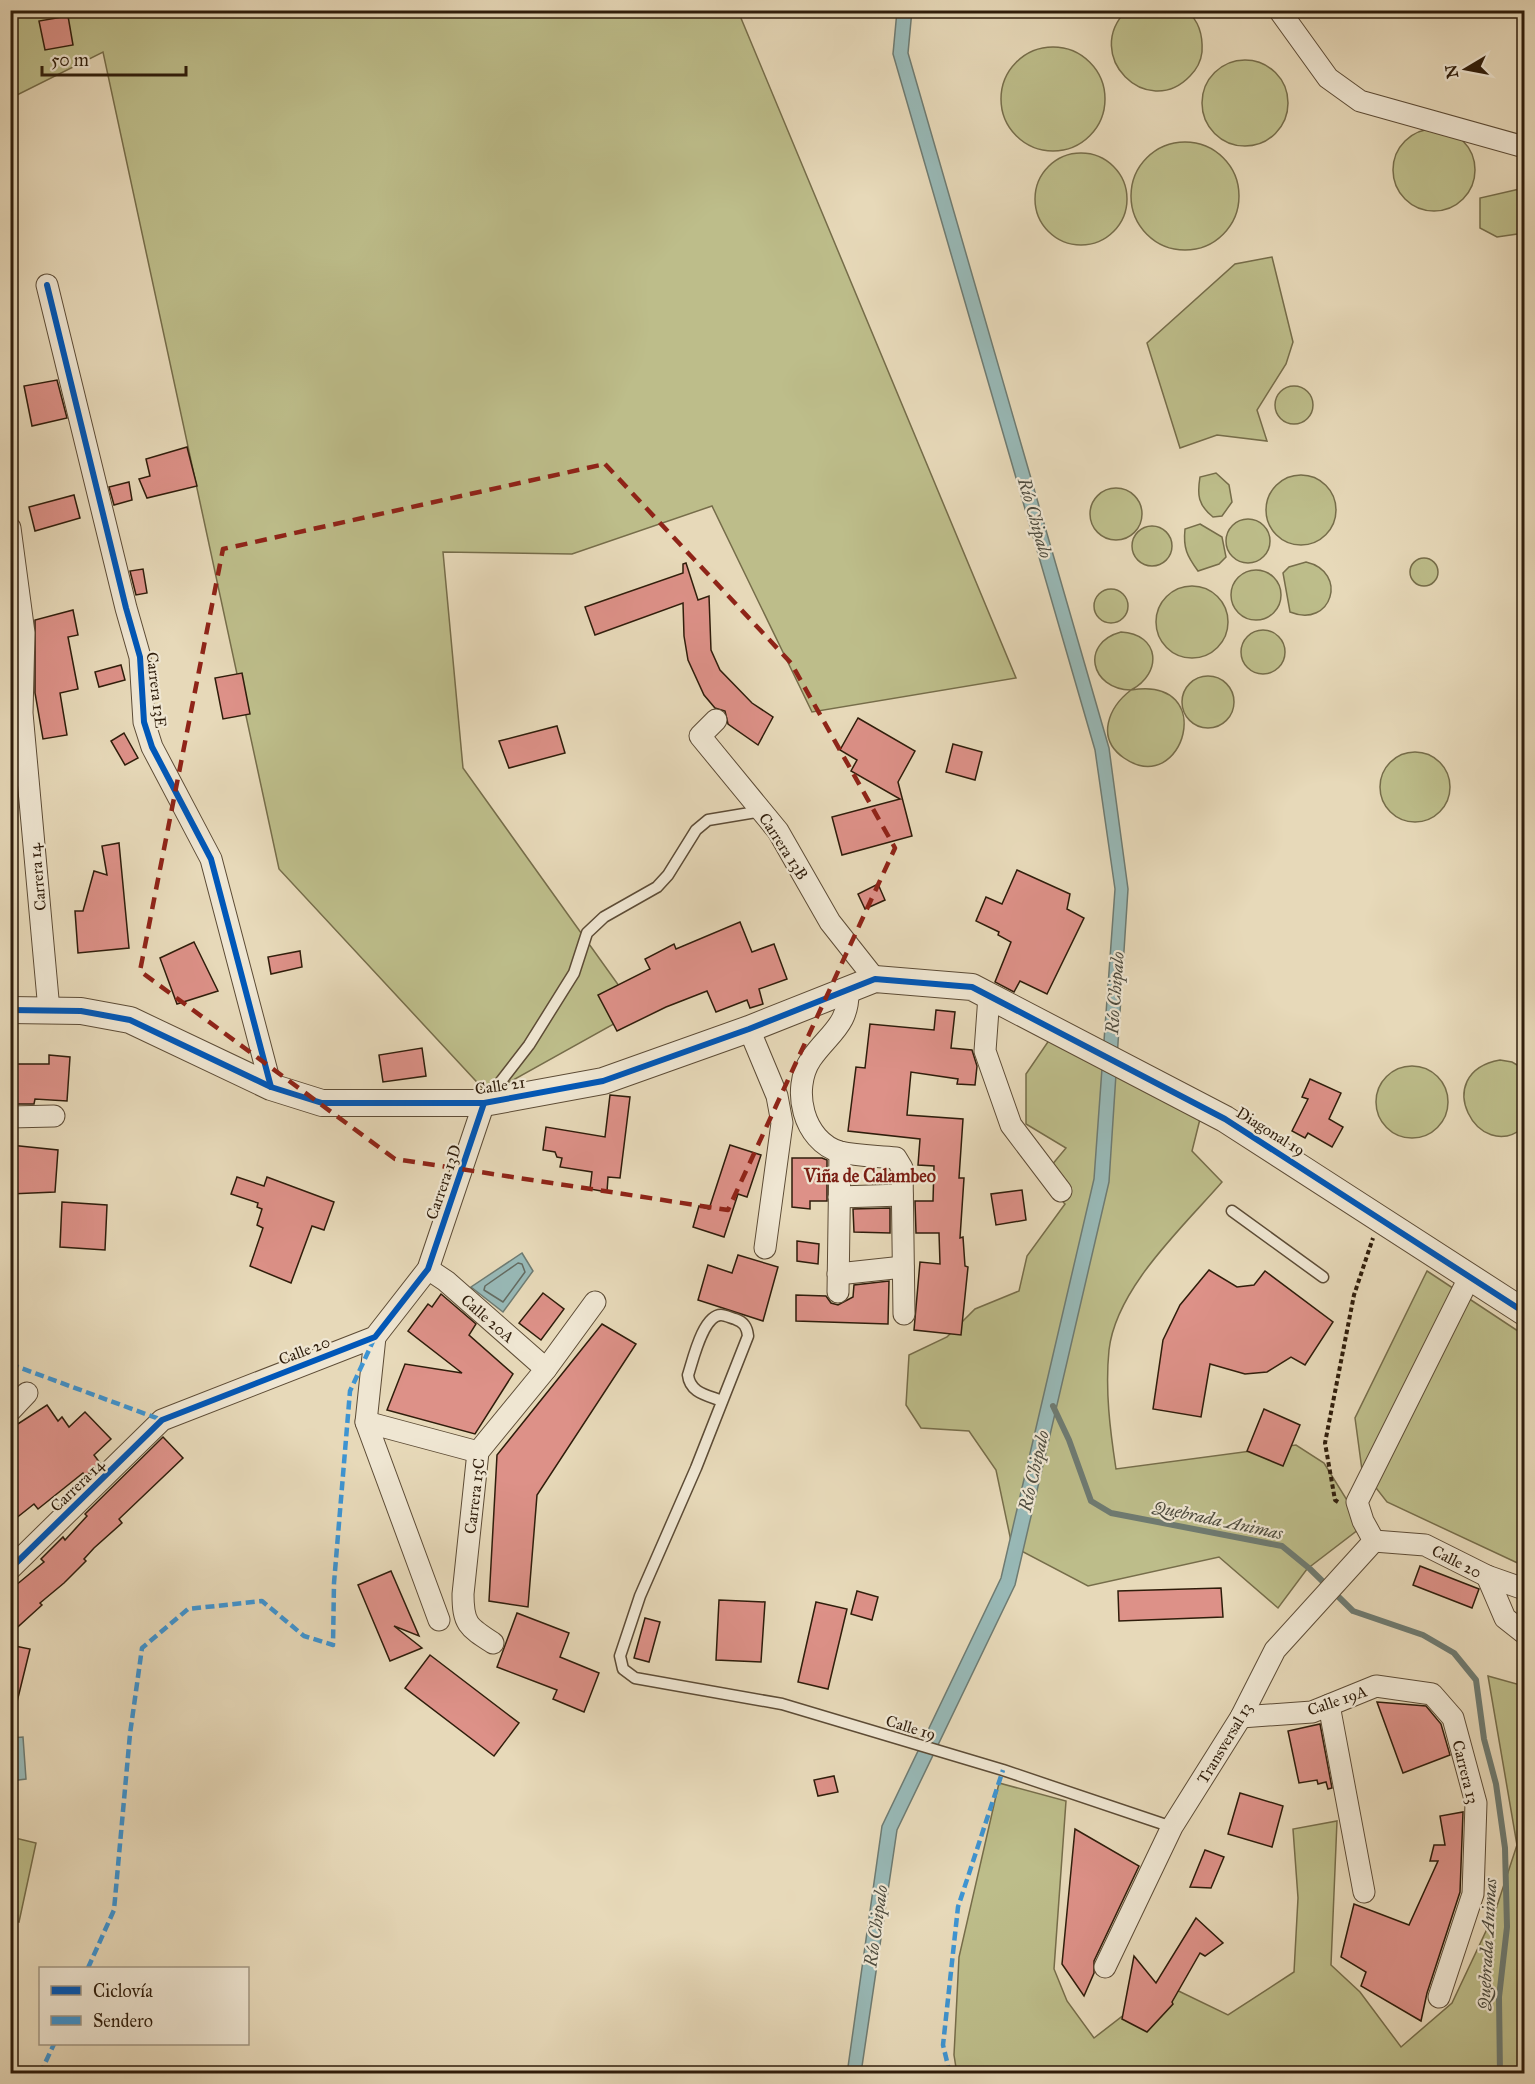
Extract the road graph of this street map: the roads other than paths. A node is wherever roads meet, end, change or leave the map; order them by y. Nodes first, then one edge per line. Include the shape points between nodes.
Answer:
1 (1279, 10) edge
2 (1524, 147) edge
3 (47, 285) dead end
4 (10, 528) edge
5 (716, 720) dead end
6 (762, 811) junction
7 (875, 979) junction
8 (848, 988) junction
9 (989, 996) junction
10 (10, 1010) edge
11 (49, 1010) junction
12 (749, 1029) junction
13 (271, 1088) junction
14 (484, 1103) junction
15 (54, 1116) dead end
16 (10, 1117) edge
17 (840, 1152) junction
18 (1061, 1191) dead end
19 (902, 1194) junction
20 (839, 1197) junction
21 (1232, 1211) dead end
22 (765, 1248) dead end
23 (903, 1267) junction
24 (428, 1269) junction
25 (1470, 1276) junction
26 (1323, 1277) dead end
27 (595, 1302) dead end
28 (1524, 1312) edge
29 (904, 1314) dead end
30 (375, 1337) junction
31 (546, 1368) junction
32 (27, 1393) dead end
33 (722, 1401) junction
34 (10, 1411) edge
35 (162, 1420) joint
36 (366, 1422) junction
37 (478, 1452) junction
38 (1374, 1541) junction
39 (10, 1569) edge
40 (1487, 1576) junction
41 (1524, 1589) edge
42 (439, 1620) dead end
43 (1524, 1633) edge
44 (493, 1643) dead end
45 (1432, 1694) joint
46 (1329, 1705) junction
47 (1241, 1717) junction
48 (1172, 1827) junction
49 (1364, 1892) dead end
50 (1105, 1967) dead end
51 (1439, 1997) dead end

1 - 2 street via 1328,78 1360,101
3 - 13 street, Carrera 13E via 140,657 144,723 211,859
4 - 11 street, Carrera 14 via 24,633 22,713
5 - 6 street, Carrera 13B via 700,736
6 - 7 street, Carrera 13B via 778,831 830,922
6 - 14 lane via 708,820 696,830 657,887 604,917 587,933 569,982 530,1045
7 - 8 street, Calle 21
7 - 9 street, Calle 21 via 972,987
8 - 12 street, Calle 21
8 - 17 street via 849,1001 840,1026 810,1060 805,1072 801,1101 812,1131
9 - 18 street via 985,1052 1011,1125
9 - 25 street, Diagonal 19 via 1225,1119
10 - 11 street, Calle 21
11 - 13 street, Calle 21 via 130,1020
12 - 14 street, Calle 21 via 603,1081
12 - 22 street via 777,1096 782,1123
13 - 14 street, Calle 21 via 322,1103
14 - 24 street, Carrera 13D
15 - 16 street
17 - 19 street via 896,1158 902,1168
17 - 20 street
19 - 20 street
19 - 23 street
20 - 23 street via 838,1283
21 - 26 lane
23 - 29 street
24 - 30 street
24 - 31 street, Calle 20A
25 - 28 street, Diagonal 19
25 - 38 street via 1357,1502
27 - 31 street, Carrera 13C
30 - 35 street, Calle 20
30 - 36 street
31 - 37 street, Carrera 13C
32 - 34 street
33 - 33 lane via 748,1336 740,1321 722,1315 705,1326 688,1375 697,1391
33 - 48 lane, Calle 19 via 640,1596 620,1656 623,1669 635,1678 782,1704 1004,1770
35 - 39 street, Carrera 14
36 - 37 street
36 - 42 street
37 - 44 street, Carrera 13C via 463,1616 471,1628
38 - 40 street, Calle 20 via 1425,1545
38 - 47 street, Transversal 13 via 1275,1650
40 - 41 street, Calle 20
40 - 43 street via 1505,1618
45 - 46 street, Calle 19A via 1376,1686
45 - 51 street, Carrera 13 via 1453,1718 1476,1803 1473,1893
46 - 47 street, Calle 19A via 1311,1712
46 - 49 street
47 - 48 street, Transversal 13
48 - 50 street, Transversal 13

